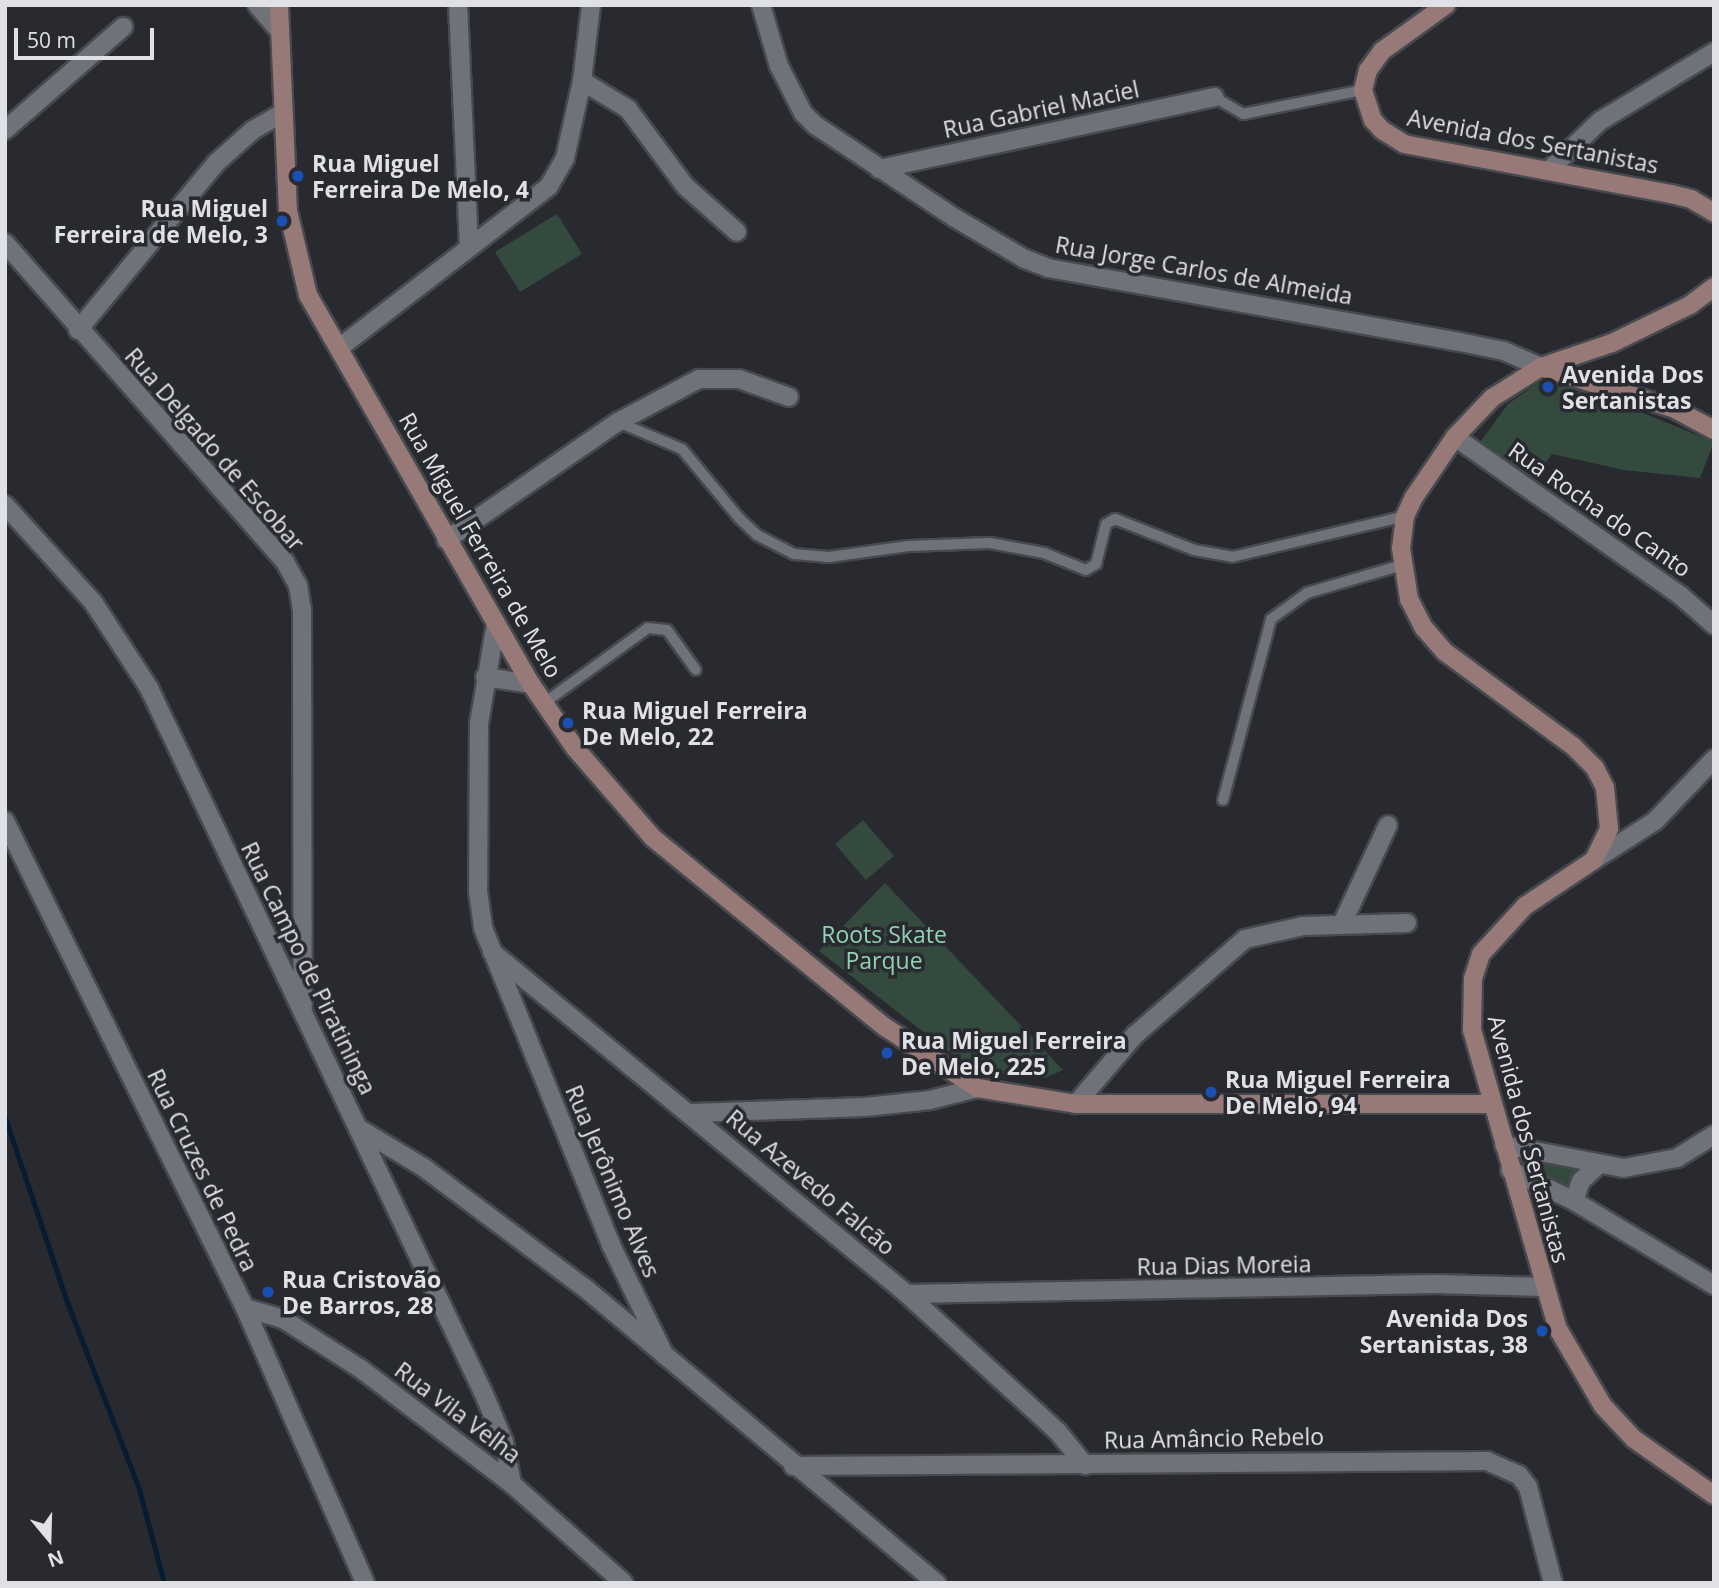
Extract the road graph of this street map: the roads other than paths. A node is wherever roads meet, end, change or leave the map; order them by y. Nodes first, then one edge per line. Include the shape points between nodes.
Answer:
1 (257, 5) edge
2 (279, 5) edge
3 (458, 5) edge
4 (591, 5) edge
5 (761, 5) edge
6 (1446, 5) edge
7 (123, 27) dead end
8 (280, 31) junction
9 (1714, 52) edge
10 (582, 81) junction
11 (1363, 90) junction
12 (1214, 97) joint
13 (284, 113) junction
14 (5, 130) edge
15 (879, 169) junction
16 (1548, 172) junction
17 (1714, 213) edge
18 (737, 232) dead end
19 (5, 243) edge
20 (469, 247) junction
21 (1714, 287) edge
22 (78, 330) junction
23 (339, 348) junction
24 (1541, 367) junction
25 (789, 397) dead end
26 (618, 422) junction
27 (1714, 430) edge
28 (1455, 437) junction
29 (5, 505) edge
30 (1405, 516) junction
31 (446, 540) junction
32 (1402, 565) junction
33 (496, 623) junction
34 (1714, 625) edge
35 (696, 670) dead end
36 (485, 677) junction
37 (531, 684) junction
38 (544, 703) junction
39 (1714, 759) edge
40 (1223, 800) dead end
41 (5, 821) edge
42 (1388, 825) dead end
43 (1594, 860) junction
44 (1407, 923) dead end
45 (1342, 924) junction
46 (492, 952) junction
47 (303, 1015) junction
48 (977, 1088) junction
49 (1076, 1104) junction
50 (1491, 1104) junction
51 (692, 1114) junction
52 (358, 1128) junction
53 (1714, 1135) edge
54 (1504, 1145) junction
55 (1598, 1165) junction
56 (1510, 1170) junction
57 (1574, 1201) junction
58 (1714, 1285) edge
59 (1543, 1287) junction
60 (907, 1294) junction
61 (245, 1308) junction
62 (665, 1356) junction
63 (1085, 1465) junction
64 (793, 1466) junction
65 (512, 1484) junction
66 (1714, 1495) edge
67 (365, 1583) edge
68 (624, 1583) edge
69 (937, 1583) edge
70 (1553, 1583) edge

1 - 8 street
2 - 8 main road, Rua Miguel Ferreira de Melo
3 - 20 street
4 - 10 street
5 - 15 street, Rua Jorge Carlos de Almeida via 779,66 803,113
6 - 11 main road via 1382,51 1368,70
7 - 14 street
8 - 13 main road, Rua Miguel Ferreira de Melo
9 - 16 street via 1600,121
10 - 18 street via 628,108 685,186
10 - 20 street via 558,174 549,186
11 - 12 lane via 1243,114
11 - 16 main road, Avenida dos Sertanistas via 1373,120 1404,144
12 - 15 street, Rua Gabriel Maciel
13 - 22 street via 253,131 216,163
13 - 23 main road, Rua Miguel Ferreira de Melo via 293,247 308,295
15 - 24 street, Rua Jorge Carlos de Almeida via 1003,248 1048,268 1467,344
16 - 17 main road, Avenida dos Sertanistas via 1671,194
19 - 22 street, Rua Delgado de Escobar
20 - 23 street
21 - 24 main road via 1690,305 1612,344
22 - 47 street, Rua Delgado de Escobar via 285,562 298,585 302,609
23 - 31 main road, Rua Miguel Ferreira de Melo
24 - 27 main road via 1673,408
24 - 28 main road via 1492,398
25 - 26 street via 739,379 713,376
26 - 30 lane via 682,449 739,518 766,540 794,554 829,557 920,545 990,543 1044,553 1086,570 1096,564 1106,524 1115,519 1194,550 1232,557
26 - 31 street
28 - 30 main road
28 - 34 street, Rua Rocha do Canto via 1681,596
29 - 47 street, Rua Campo de Piratininga via 93,602 128,649
30 - 32 main road
31 - 33 main road, Rua Miguel Ferreira de Melo
32 - 40 lane via 1307,593 1271,619
32 - 43 main road via 1409,599 1424,628 1446,652 1573,746 1595,768 1609,808 1609,829
33 - 36 street, Rua Jerônimo Alves
33 - 37 main road, Rua Miguel Ferreira de Melo
35 - 38 lane via 667,631 648,628
36 - 37 street
36 - 46 street, Rua Jerônimo Alves via 479,724 478,891
37 - 38 main road, Rua Miguel Ferreira de Melo
38 - 48 main road, Rua Miguel Ferreira de Melo via 575,748 653,838 885,1027
39 - 43 street via 1655,821
41 - 61 street, Rua Cruzes de Pedra
42 - 45 street
43 - 50 main road, Avenida dos Sertanistas via 1525,906 1481,954 1470,1004
44 - 45 street
45 - 49 street via 1279,930 1245,939 1135,1035
46 - 51 street, Rua Azevedo Falcão
46 - 62 street, Rua Jerônimo Alves via 611,1245
47 - 52 street, Rua Campo de Piratininga
48 - 49 main road, Rua Miguel Ferreira de Melo
48 - 51 street via 930,1100 866,1107
49 - 50 main road, Rua Miguel Ferreira de Melo
50 - 54 main road, Avenida dos Sertanistas
51 - 60 street, Rua Azevedo Falcão
52 - 62 street via 444,1183 585,1288
52 - 65 street, Rua Campo de Piratininga via 483,1392 505,1443
53 - 55 street via 1687,1154 1650,1166
54 - 55 street
54 - 56 main road, Avenida dos Sertanistas
55 - 57 street via 1581,1181
56 - 57 street
56 - 59 main road, Avenida dos Sertanistas
57 - 58 street
59 - 60 street, Rua Dias Moreia via 1437,1284
59 - 66 main road, Avenida dos Sertanistas via 1558,1329 1603,1406 1634,1439
60 - 63 street, Rua Azevedo Falcão via 1058,1432
61 - 65 street, Rua Vila Velha via 283,1320 318,1339
61 - 67 street, Rua Cruzes de Pedra
62 - 64 street, Rua Jerônimo Alves
63 - 64 street, Rua Amâncio Rebelo
63 - 70 street, Rua Amâncio Rebelo via 1487,1461 1519,1475 1528,1487
64 - 69 street, Rua Jerônimo Alves
65 - 68 street, Rua Vila Velha

